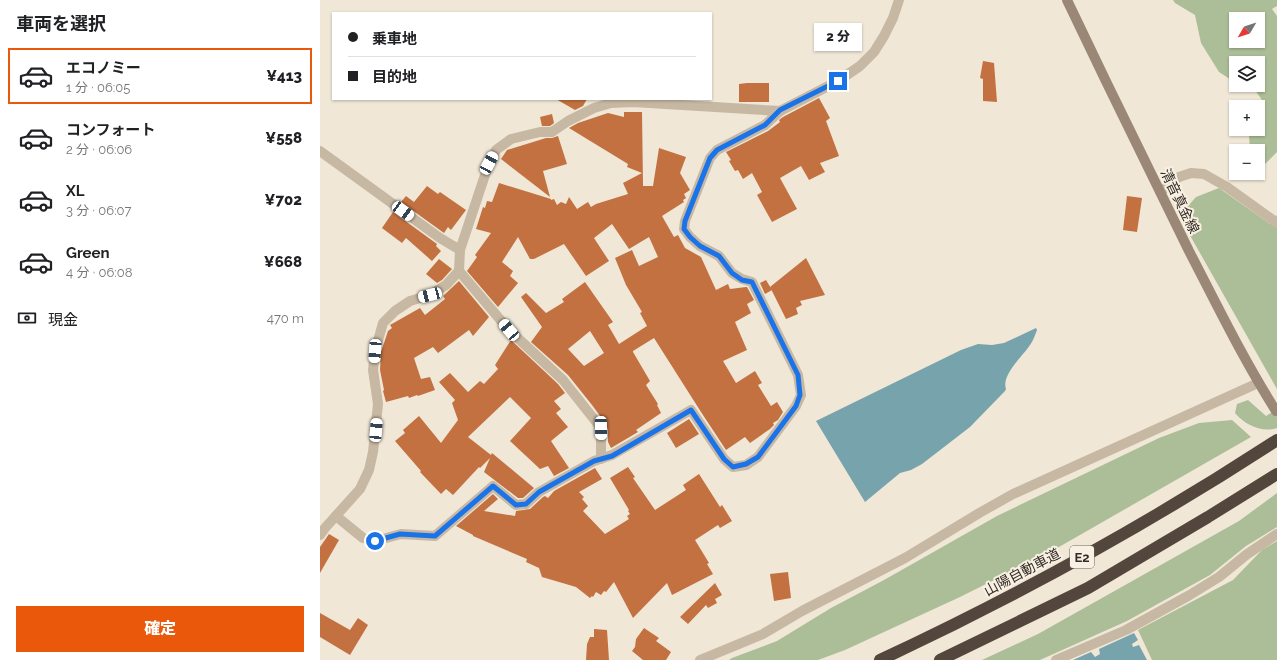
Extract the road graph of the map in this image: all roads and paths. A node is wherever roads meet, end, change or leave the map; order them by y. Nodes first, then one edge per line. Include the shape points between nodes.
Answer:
1 (898, 0) edge
2 (1067, 0) edge
3 (780, 110) junction
4 (320, 151) edge
5 (1160, 192) junction
6 (1277, 223) edge
7 (460, 250) junction
8 (459, 271) junction
9 (1258, 383) junction
10 (1276, 411) dead end
11 (1277, 440) edge
12 (601, 459) junction
13 (1277, 474) edge
14 (336, 516) junction
15 (1277, 534) edge
16 (320, 535) edge
17 (707, 659) edge
18 (880, 660) edge
19 (940, 660) edge
20 (1056, 660) edge

1 - 3 street via 884,36 874,52 860,66 832,84
2 - 5 main road, 清音真金線
3 - 7 street via 611,103 594,108 552,132 540,132 511,139 496,150 489,163
3 - 12 street via 765,125 717,150 710,158 684,229 700,246 719,256 732,273 742,280 752,282 798,375 800,395 796,406 758,457 746,464 733,467 724,459 691,410 612,456
4 - 7 street
5 - 6 street via 1178,177 1191,173 1204,174 1227,187
5 - 9 main road, 清音真金線
7 - 8 street
8 - 12 street via 509,330 563,380 601,428
8 - 14 street via 446,286 430,295 410,301 394,311 383,323 373,370 378,404 369,470 360,489
9 - 10 main road, 清音真金線
9 - 17 street via 1013,494 905,558 763,634
11 - 18 highway, 山陽自動車道 / E2 via 1197,491 1076,561 956,624
12 - 14 street via 539,492 526,504 516,505 493,486 435,536 400,534 375,541 363,538
13 - 19 highway, E2 via 1088,588
14 - 16 street
15 - 20 street via 1219,577 1188,596 1126,630

